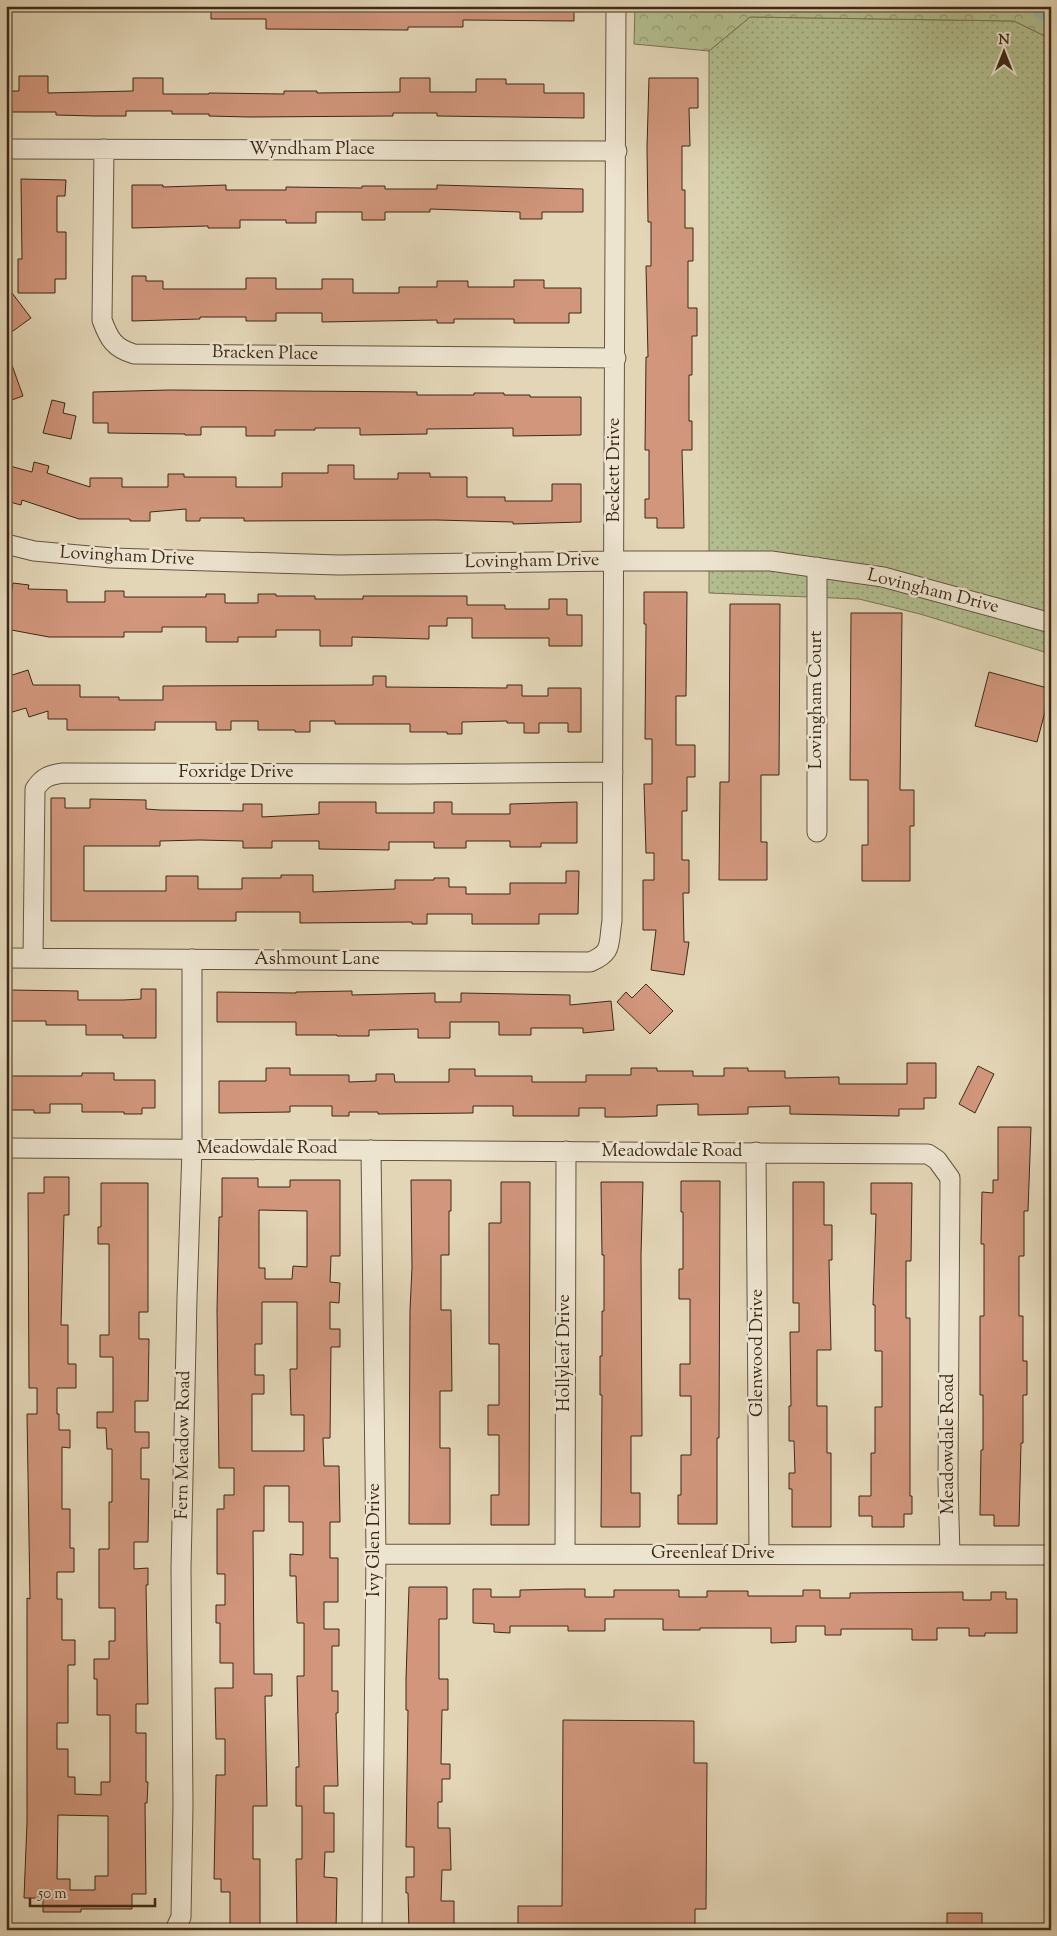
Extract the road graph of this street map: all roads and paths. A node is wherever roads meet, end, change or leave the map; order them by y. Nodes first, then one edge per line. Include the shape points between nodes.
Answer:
1 (616, 6) edge
2 (6, 149) edge
3 (104, 149) junction
4 (617, 150) junction
5 (616, 358) junction
6 (6, 544) edge
7 (614, 560) junction
8 (817, 568) junction
9 (1051, 624) edge
10 (613, 772) junction
11 (817, 832) dead end
12 (610, 934) joint
13 (6, 958) edge
14 (33, 958) junction
15 (192, 959) junction
16 (6, 1148) edge
17 (192, 1149) junction
18 (371, 1150) junction
19 (566, 1151) junction
20 (756, 1152) junction
21 (376, 1554) junction
22 (565, 1554) junction
23 (759, 1554) junction
24 (950, 1555) junction
25 (1051, 1555) edge
26 (175, 1930) edge
27 (372, 1930) edge

1 - 4 street, Beckett Drive
2 - 3 street, Wyndham Place
3 - 4 street, Wyndham Place
3 - 5 street, Bracken Place via 102,320 107,334 120,349 134,354
4 - 5 street, Beckett Drive
5 - 7 street, Beckett Drive
6 - 7 street, Lovingham Drive via 34,551 112,558 339,565
7 - 8 street, Lovingham Drive via 771,561
7 - 10 street, Beckett Drive
8 - 9 street, Lovingham Drive via 883,577
8 - 11 street, Lovingham Court
10 - 12 street, Beckett Drive
10 - 14 street, Foxridge Drive via 48,775 35,789
12 - 15 street, Ashmount Lane via 609,948 603,956 590,962
13 - 14 street, Ashmount Lane
14 - 15 street, Ashmount Lane
15 - 17 street, Fern Meadow Road
16 - 17 street, Meadowdale Road
17 - 18 street, Meadowdale Road
17 - 26 street, Fern Meadow Road via 182,1559 181,1908
18 - 19 street, Meadowdale Road
18 - 21 street, Ivy Glen Drive
19 - 20 street, Meadowdale Road
19 - 22 street, Hollyleaf Drive
20 - 23 street, Glenwood Drive
20 - 24 street, Meadowdale Road via 928,1154 937,1160 950,1178
21 - 22 street, Greenleaf Drive
21 - 27 street, Ivy Glen Drive
22 - 23 street, Greenleaf Drive
23 - 24 street, Greenleaf Drive
24 - 25 street, Greenleaf Drive

